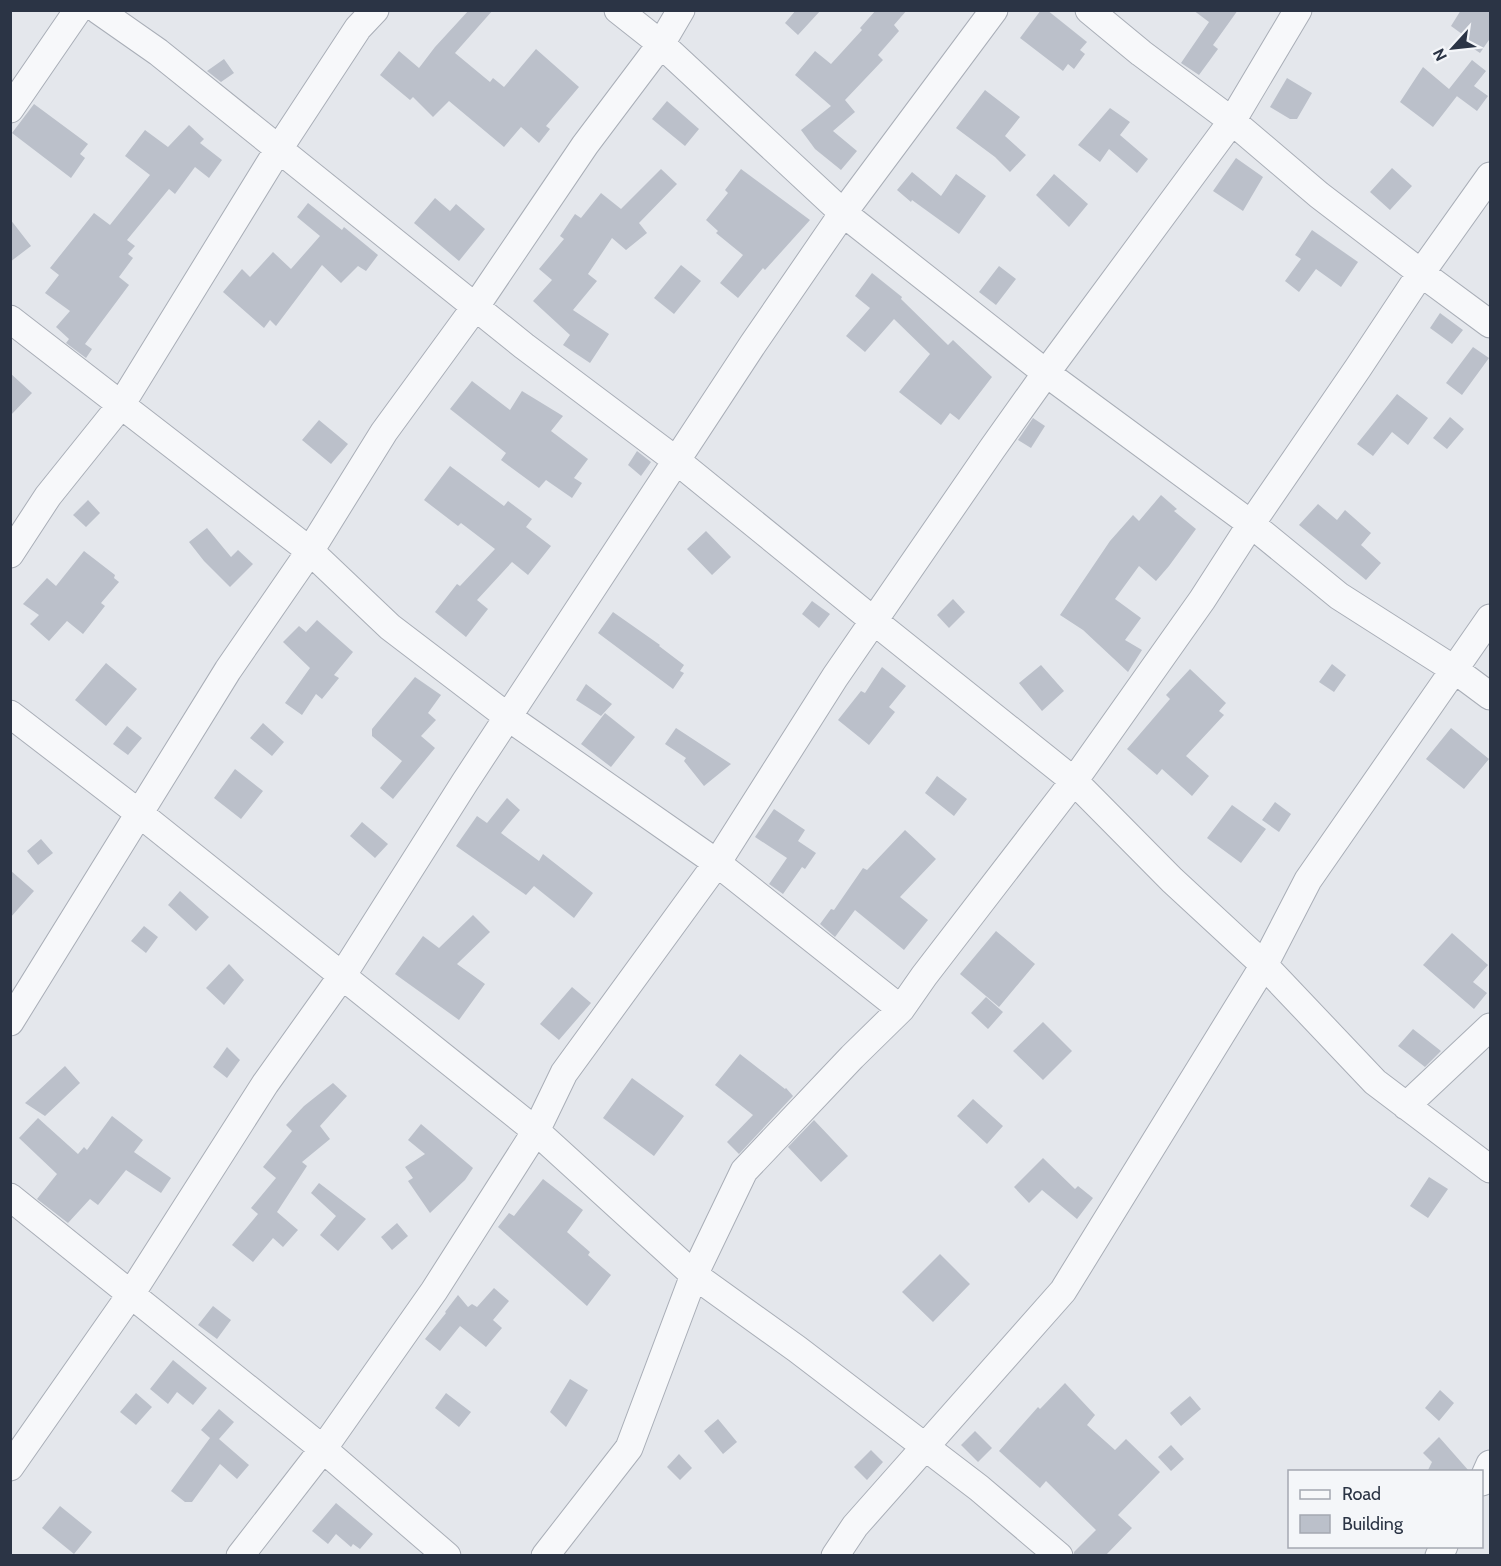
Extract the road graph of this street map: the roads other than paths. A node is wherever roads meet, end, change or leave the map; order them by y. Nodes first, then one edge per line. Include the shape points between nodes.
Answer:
1 (78, 10) edge
2 (98, 10) edge
3 (375, 10) edge
4 (618, 10) edge
5 (681, 10) edge
6 (994, 10) edge
7 (1089, 10) edge
8 (1298, 10) edge
9 (660, 44) junction
10 (10, 109) edge
11 (1232, 121) junction
12 (278, 150) junction
13 (1491, 176) edge
14 (843, 213) junction
15 (1421, 273) junction
16 (476, 306) junction
17 (10, 319) edge
18 (1491, 324) edge
19 (1046, 373) junction
20 (121, 405) junction
21 (676, 461) junction
22 (1251, 524) junction
23 (310, 551) junction
24 (10, 554) edge
25 (1491, 618) edge
26 (874, 621) junction
27 (1455, 670) junction
28 (1491, 696) edge
29 (10, 714) edge
30 (508, 717) junction
31 (1074, 781) junction
32 (140, 814) junction
33 (717, 863) junction
34 (1264, 965) junction
35 (342, 976) junction
36 (901, 1009) junction
37 (10, 1022) edge
38 (1491, 1027) edge
39 (1406, 1106) junction
40 (536, 1131) junction
41 (1491, 1169) edge
42 (10, 1197) edge
43 (694, 1275) junction
44 (131, 1294) junction
45 (925, 1447) junction
46 (323, 1449) junction
47 (1491, 1464) edge
48 (10, 1467) edge
49 (1483, 1480) edge
50 (240, 1556) edge
51 (447, 1556) edge
52 (545, 1556) edge
53 (835, 1556) edge
54 (1059, 1556) edge

1 - 10 street
2 - 12 street via 158,52
3 - 12 street via 358,28
4 - 9 street
5 - 9 street
6 - 14 street
7 - 11 street
8 - 11 street
9 - 14 street
9 - 16 street via 585,145
11 - 15 street
11 - 19 street
12 - 16 street
12 - 20 street
13 - 15 street
14 - 19 street
14 - 21 street
15 - 18 street
15 - 22 street
16 - 21 street
16 - 23 street via 384,432
17 - 20 street
19 - 22 street
19 - 26 street
20 - 23 street
20 - 24 street via 48,496
21 - 26 street
21 - 30 street
22 - 27 street via 1339,596
22 - 31 street
23 - 30 street via 390,627
23 - 32 street via 228,670
25 - 27 street
26 - 31 street
26 - 33 street
27 - 28 street
27 - 34 street via 1308,880
29 - 32 street
30 - 33 street
30 - 35 street
31 - 34 street
31 - 36 street
32 - 35 street
32 - 37 street
33 - 36 street
33 - 40 street via 564,1073
34 - 39 street via 1375,1082
34 - 45 street via 1063,1291
35 - 40 street
35 - 44 street via 265,1084
36 - 43 street via 744,1171
38 - 39 street
39 - 41 street
40 - 43 street
40 - 46 street via 434,1291
42 - 44 street
43 - 45 street
43 - 52 street via 629,1448
44 - 46 street
44 - 48 street
45 - 53 street via 855,1526
45 - 54 street
46 - 50 street
46 - 51 street
47 - 49 street

